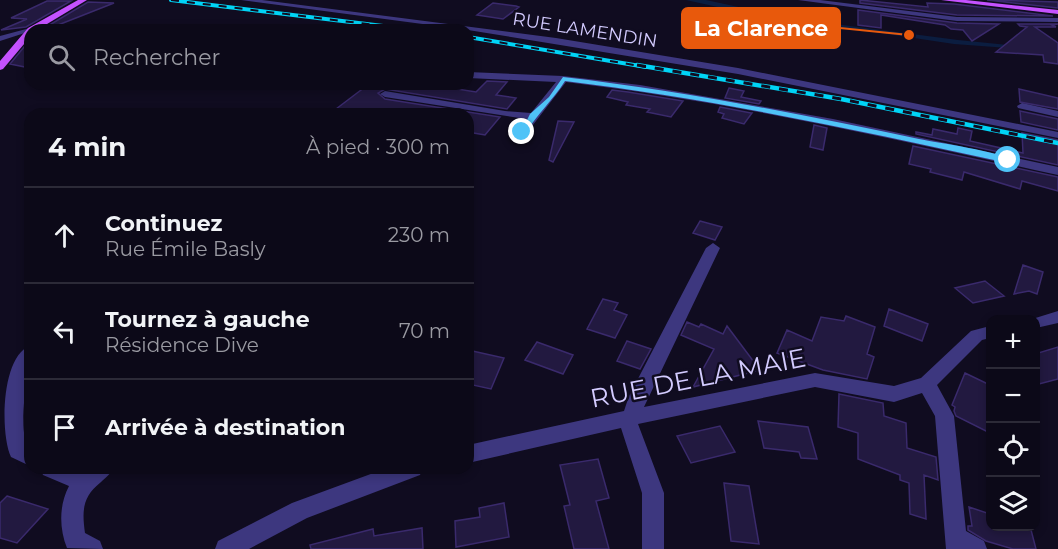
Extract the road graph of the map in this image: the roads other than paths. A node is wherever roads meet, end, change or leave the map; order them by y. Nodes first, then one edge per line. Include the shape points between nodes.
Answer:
1 (83, 0) edge
2 (245, 0) edge
3 (802, 0) edge
4 (945, 0) edge
5 (1058, 12) edge
6 (1058, 20) edge
7 (42, 24) edge
8 (431, 24) edge
9 (474, 30) edge
10 (24, 33) edge
11 (24, 38) edge
12 (0, 39) edge
13 (0, 67) edge
14 (474, 75) edge
15 (563, 79) junction
16 (385, 94) dead end
17 (1022, 106) dead end
18 (469, 108) edge
19 (474, 109) edge
20 (1058, 114) edge
21 (532, 116) junction
22 (522, 132) dead end
23 (1058, 135) edge
24 (1058, 171) edge
25 (713, 248) dead end
26 (1058, 317) edge
27 (1040, 321) edge
28 (986, 333) edge
29 (24, 360) edge
30 (927, 384) junction
31 (629, 418) junction
32 (474, 453) edge
33 (24, 454) edge
34 (65, 474) edge
35 (95, 474) edge
36 (397, 474) edge
37 (84, 482) junction
38 (956, 544) edge
39 (92, 549) edge
40 (226, 549) edge
41 (653, 549) edge
42 (976, 549) edge

1 - 7 main road
2 - 8 street, RUE LAMENDIN
3 - 6 street via 948,18
4 - 5 main road
9 - 23 street, RUE LAMENDIN via 693,64
10 - 12 street
11 - 13 main road
14 - 15 street
15 - 21 street via 551,98
15 - 24 street via 721,102
16 - 18 street
17 - 20 street
19 - 21 street
21 - 22 street
25 - 31 street via 693,276
26 - 27 street
28 - 30 street, RUE DE LA MAIE via 977,335
29 - 33 street via 13,427 18,451
30 - 31 street, RUE DE LA MAIE via 894,394 814,380
30 - 38 street via 944,416
31 - 32 street, RUE DE LA MAIE
31 - 41 street via 653,493
34 - 37 street
35 - 37 street
36 - 40 street via 300,510
37 - 39 street via 70,508 75,540
38 - 42 street

